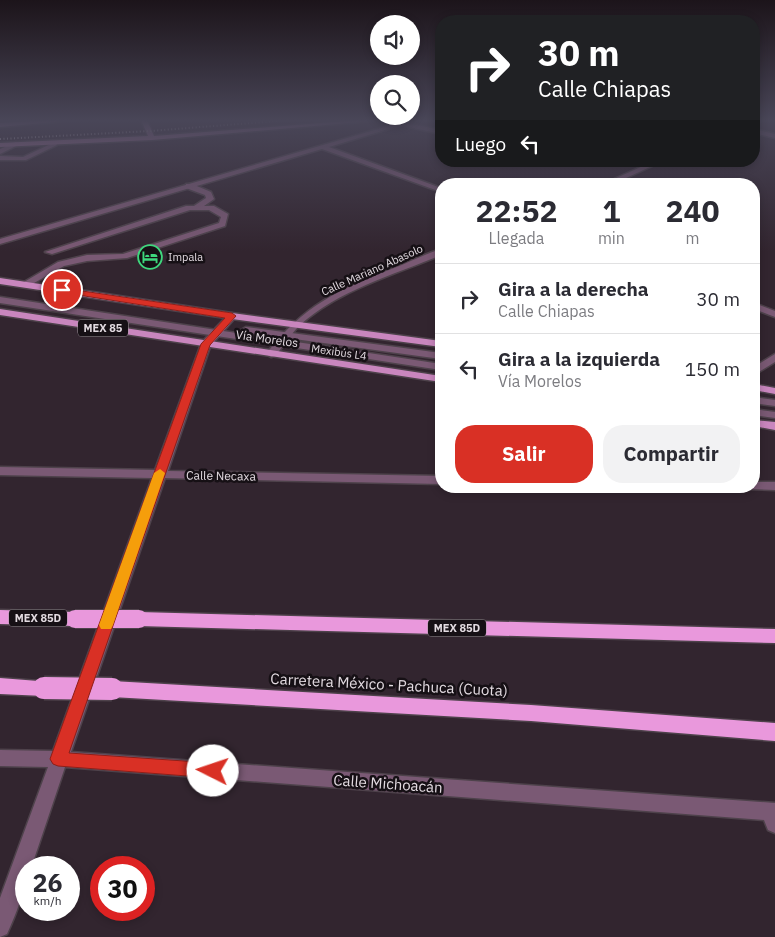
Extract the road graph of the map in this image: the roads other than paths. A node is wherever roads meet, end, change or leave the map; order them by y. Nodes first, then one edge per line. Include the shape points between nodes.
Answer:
1 (265, 164) edge
2 (368, 164) edge
3 (646, 167) edge
4 (620, 178) edge
5 (189, 186) junction
6 (435, 188) edge
7 (198, 206) junction
8 (0, 242) edge
9 (49, 252) dead end
10 (435, 255) edge
11 (0, 281) edge
12 (24, 285) junction
13 (0, 292) edge
14 (0, 300) edge
15 (760, 308) edge
16 (0, 312) edge
17 (775, 314) edge
18 (232, 316) junction
19 (296, 325) junction
20 (214, 335) junction
21 (284, 339) junction
22 (435, 343) edge
23 (271, 354) junction
24 (435, 355) edge
25 (775, 357) edge
26 (435, 365) edge
27 (760, 368) edge
28 (435, 378) edge
29 (760, 388) edge
30 (775, 391) edge
31 (760, 401) edge
32 (775, 403) edge
33 (760, 413) edge
34 (775, 415) edge
35 (760, 424) edge
36 (775, 426) edge
37 (0, 471) edge
38 (159, 475) junction
39 (435, 480) edge
40 (760, 486) edge
41 (775, 486) edge
42 (0, 616) edge
43 (775, 636) edge
44 (0, 686) edge
45 (775, 732) edge
46 (0, 758) edge
47 (58, 759) junction
48 (774, 816) edge
49 (0, 927) edge

1 - 5 street
2 - 6 street
3 - 4 street
5 - 7 street via 208,194 210,199
5 - 8 street
7 - 9 street
7 - 12 street via 211,208 225,216 222,224 124,256 87,258 61,264
10 - 19 street, Calle Mariano Abasolo via 349,291
11 - 12 main road, Vía Morelos
12 - 18 main road, Vía Morelos
13 - 20 street, Mexibús L4
14 - 20 street, Mexibús L4
15 - 17 street
16 - 20 main road, Vía Morelos / MEX 85
18 - 19 main road, Vía Morelos
18 - 20 main road
19 - 21 street, Calle Mariano Abasolo
19 - 22 main road, Vía Morelos
20 - 21 street, Mexibús L4
20 - 23 main road, Vía Morelos / MEX 85
20 - 38 street
21 - 23 street, Calle Mariano Abasolo
21 - 24 street, Mexibús L4
21 - 26 street, Mexibús L4
23 - 28 main road, Vía Morelos / MEX 85
25 - 27 street
29 - 30 main road
31 - 32 street
33 - 34 street
35 - 36 main road
37 - 38 street, Calle Necaxa
38 - 39 street, Calle Necaxa
38 - 47 street
40 - 41 street
42 - 43 highway, MEX 85D, bridge
44 - 45 highway, Carretera México - Pachuca (Cuota), bridge via 112,689 531,713
46 - 47 street, Calle Michoacán
47 - 48 street, Calle Michoacán
47 - 49 street

